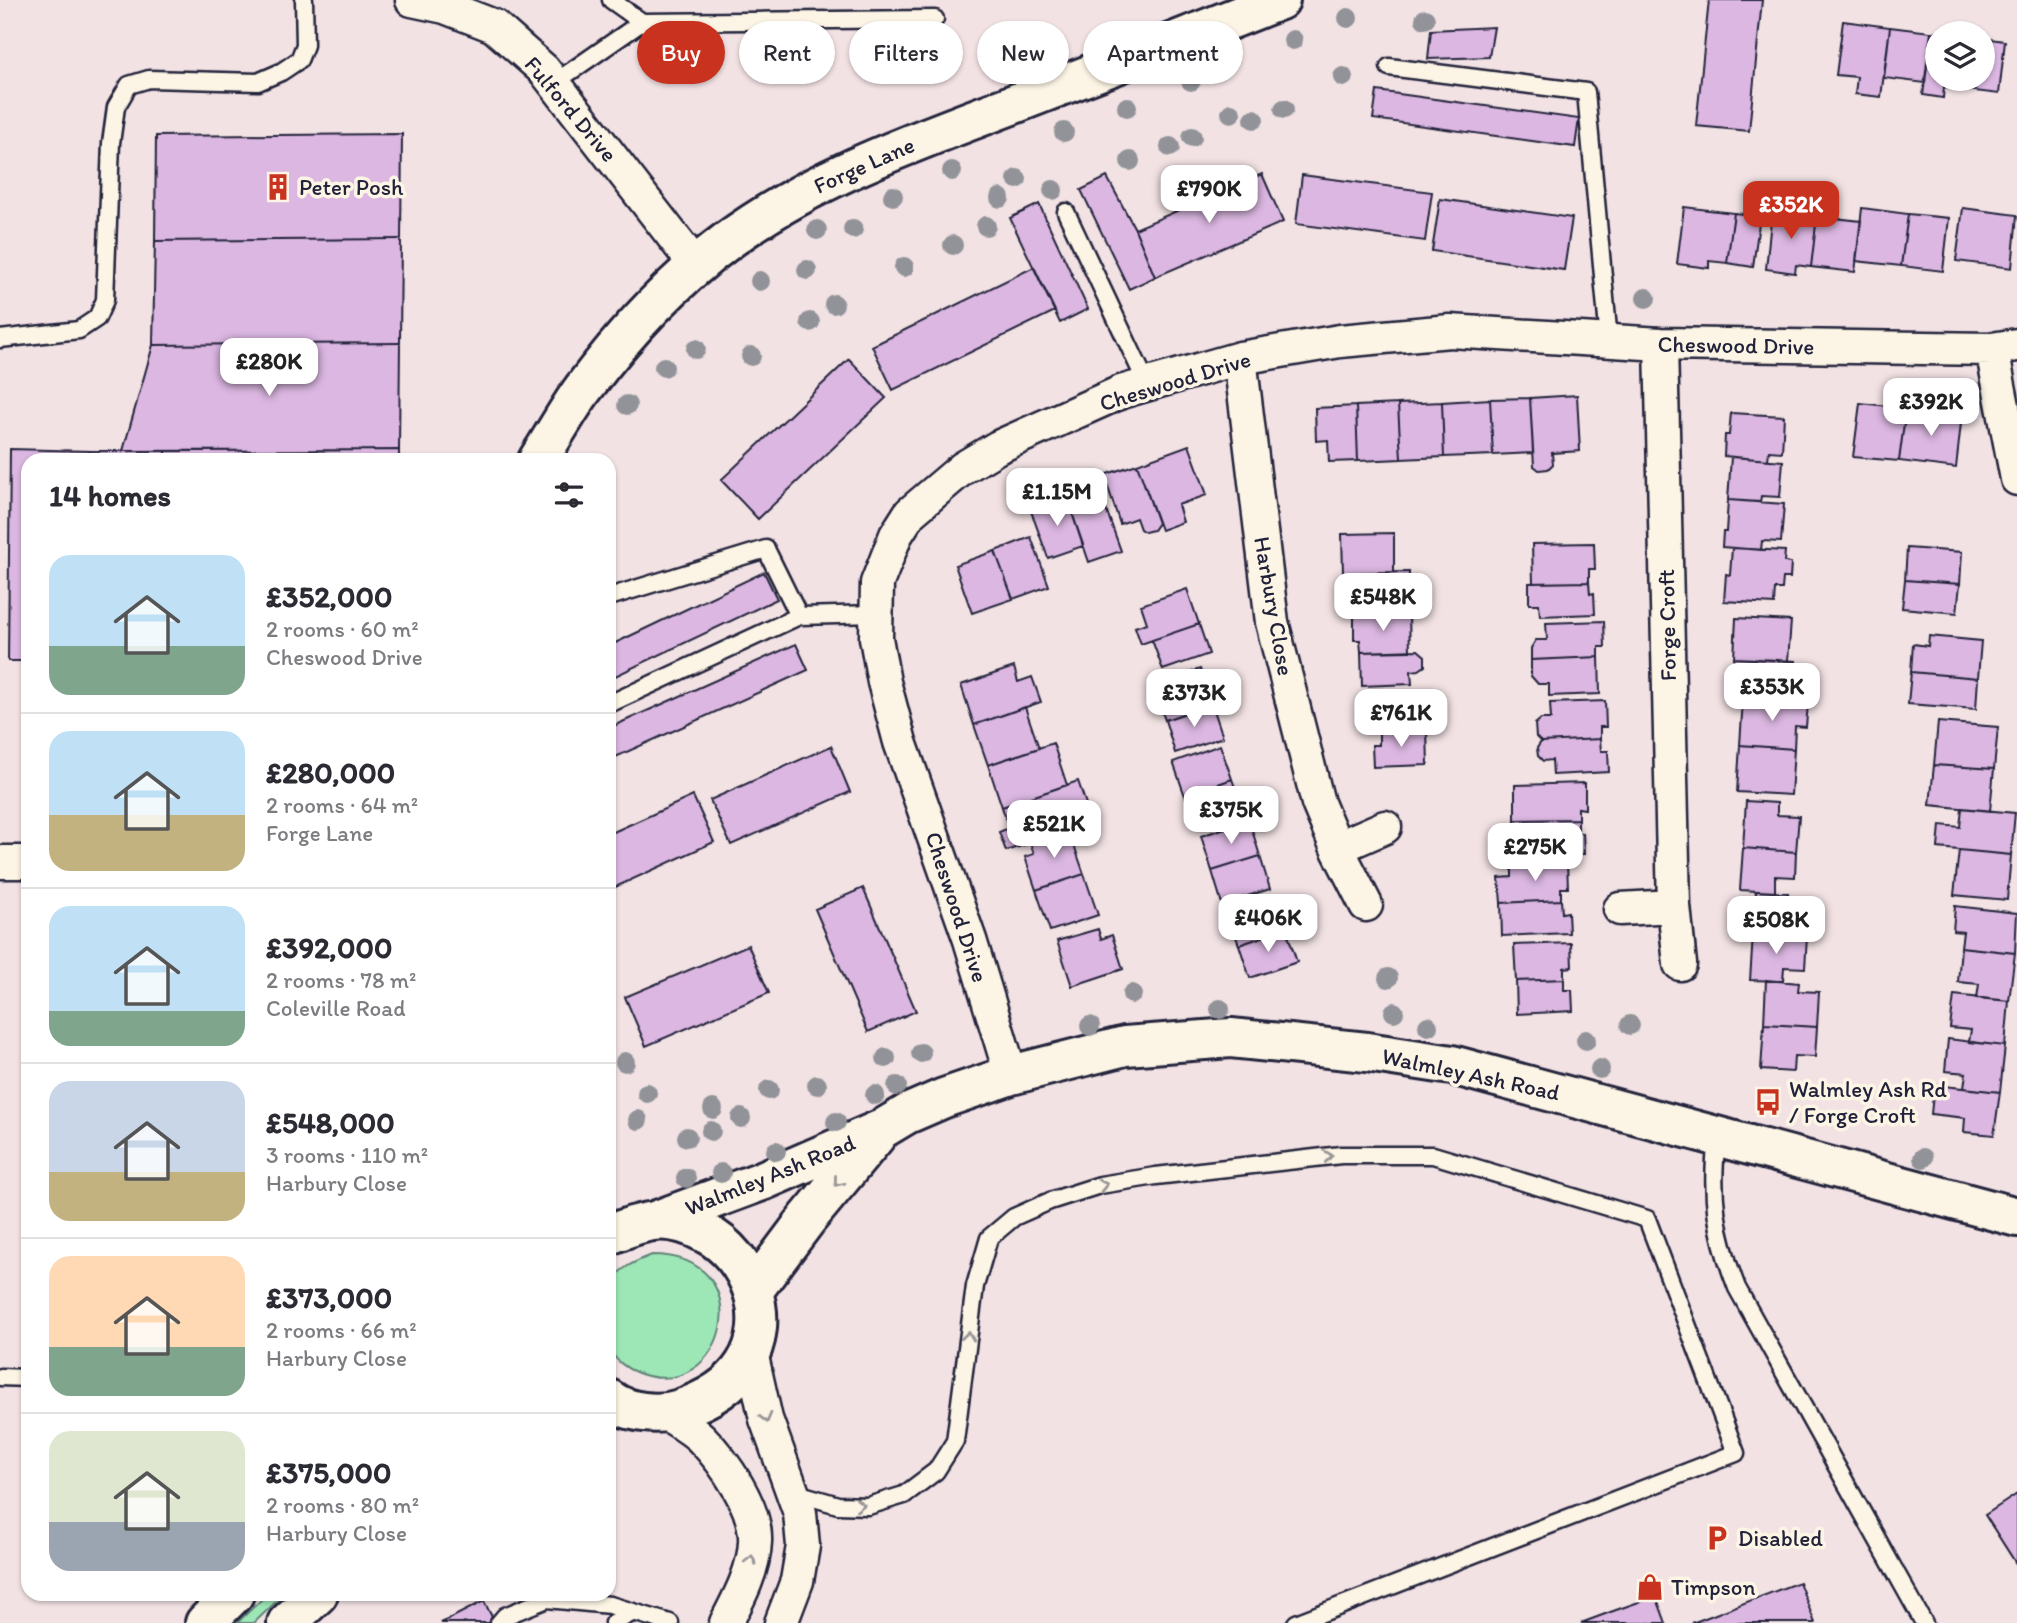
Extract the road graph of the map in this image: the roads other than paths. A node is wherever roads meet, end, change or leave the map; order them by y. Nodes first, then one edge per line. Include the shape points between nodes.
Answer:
1 (304, 0) edge
2 (412, 0) edge
3 (611, 0) edge
4 (1280, 0) edge
5 (935, 19) dead end
6 (641, 21) edge
7 (725, 21) edge
8 (637, 25) edge
9 (1389, 67) dead end
10 (554, 83) junction
11 (1066, 212) dead end
12 (696, 266) junction
13 (0, 339) edge
14 (1609, 341) junction
15 (1661, 344) junction
16 (2004, 347) edge
17 (1240, 358) junction
18 (1147, 384) junction
19 (542, 453) edge
20 (2017, 479) edge
21 (616, 595) edge
22 (876, 614) junction
23 (799, 616) junction
24 (616, 701) edge
25 (1385, 827) dead end
26 (1337, 848) junction
27 (0, 862) edge
28 (21, 862) edge
29 (1366, 905) dead end
30 (1674, 906) junction
31 (1620, 909) dead end
32 (1680, 964) dead end
33 (1011, 1075) junction
34 (882, 1129) junction
35 (1717, 1138) junction
36 (2017, 1217) edge
37 (657, 1220) junction
38 (616, 1232) edge
39 (753, 1291) junction
40 (751, 1352) junction
41 (0, 1377) edge
42 (21, 1378) edge
43 (616, 1407) edge
44 (665, 1413) junction
45 (793, 1492) junction
46 (227, 1601) edge
47 (311, 1601) edge
48 (542, 1601) edge
49 (568, 1601) edge
50 (634, 1612) junction
51 (721, 1622) edge
52 (205, 1623) edge
53 (287, 1623) edge
54 (499, 1623) edge
55 (612, 1623) edge
56 (670, 1623) edge
57 (781, 1623) edge
58 (1296, 1623) edge
59 (1924, 1623) edge

1 - 13 lane via 305,45 299,60 281,72 258,82 149,79 129,85 116,107 111,143 105,300 97,318 79,330
2 - 10 street, Fulford Drive via 494,26
3 - 6 lane
4 - 12 street, Forge Lane via 831,178 763,217
5 - 7 lane
8 - 10 lane
9 - 14 lane via 1586,92
10 - 12 street, Fulford Drive
11 - 18 lane
12 - 19 street, Forge Lane via 623,339 582,390
14 - 15 street, Cheswood Drive
14 - 17 street, Cheswood Drive via 1450,331 1340,341
15 - 16 street, Cheswood Drive
15 - 30 street, Forge Croft
16 - 20 street
17 - 18 street, Cheswood Drive
17 - 26 street, Harbury Close via 1272,622 1318,803
18 - 22 street, Cheswood Drive via 998,447 931,493 910,513 885,559 877,583
21 - 23 lane via 766,548
22 - 23 lane
22 - 33 street, Cheswood Drive via 884,682 900,742 970,940
23 - 24 lane
25 - 26 street
26 - 29 street, Harbury Close
27 - 28 street
30 - 31 street
30 - 32 street, Forge Croft
33 - 34 street, Walmley Ash Road via 944,1098
33 - 35 street, Walmley Ash Road via 1125,1046 1231,1038 1452,1065
34 - 37 street, Walmley Ash Road
34 -> 39 street, Walmley Ash Road
35 - 36 street, Walmley Ash Road
35 - 59 lane via 1715,1216 1737,1288
37 - 38 street, Walmley Ash Road
37 - 39 street via 690,1225 719,1240 741,1264
39 - 40 street via 757,1320
40 - 44 street via 743,1367 709,1398
40 -> 45 street via 766,1419
41 - 42 lane
43 - 44 street
51 -> 44 street via 746,1584 755,1541 746,1500 700,1437
45 - 57 street via 803,1546 797,1581
45 -> 58 lane via 838,1505 868,1506 904,1495 936,1471 955,1441 975,1286 989,1238 1014,1217 1100,1185 1341,1155 1433,1155 1647,1219 1736,1453
46 - 52 street
47 - 53 street
48 - 54 lane via 505,1616
49 - 50 lane
50 - 55 lane
50 - 56 lane

